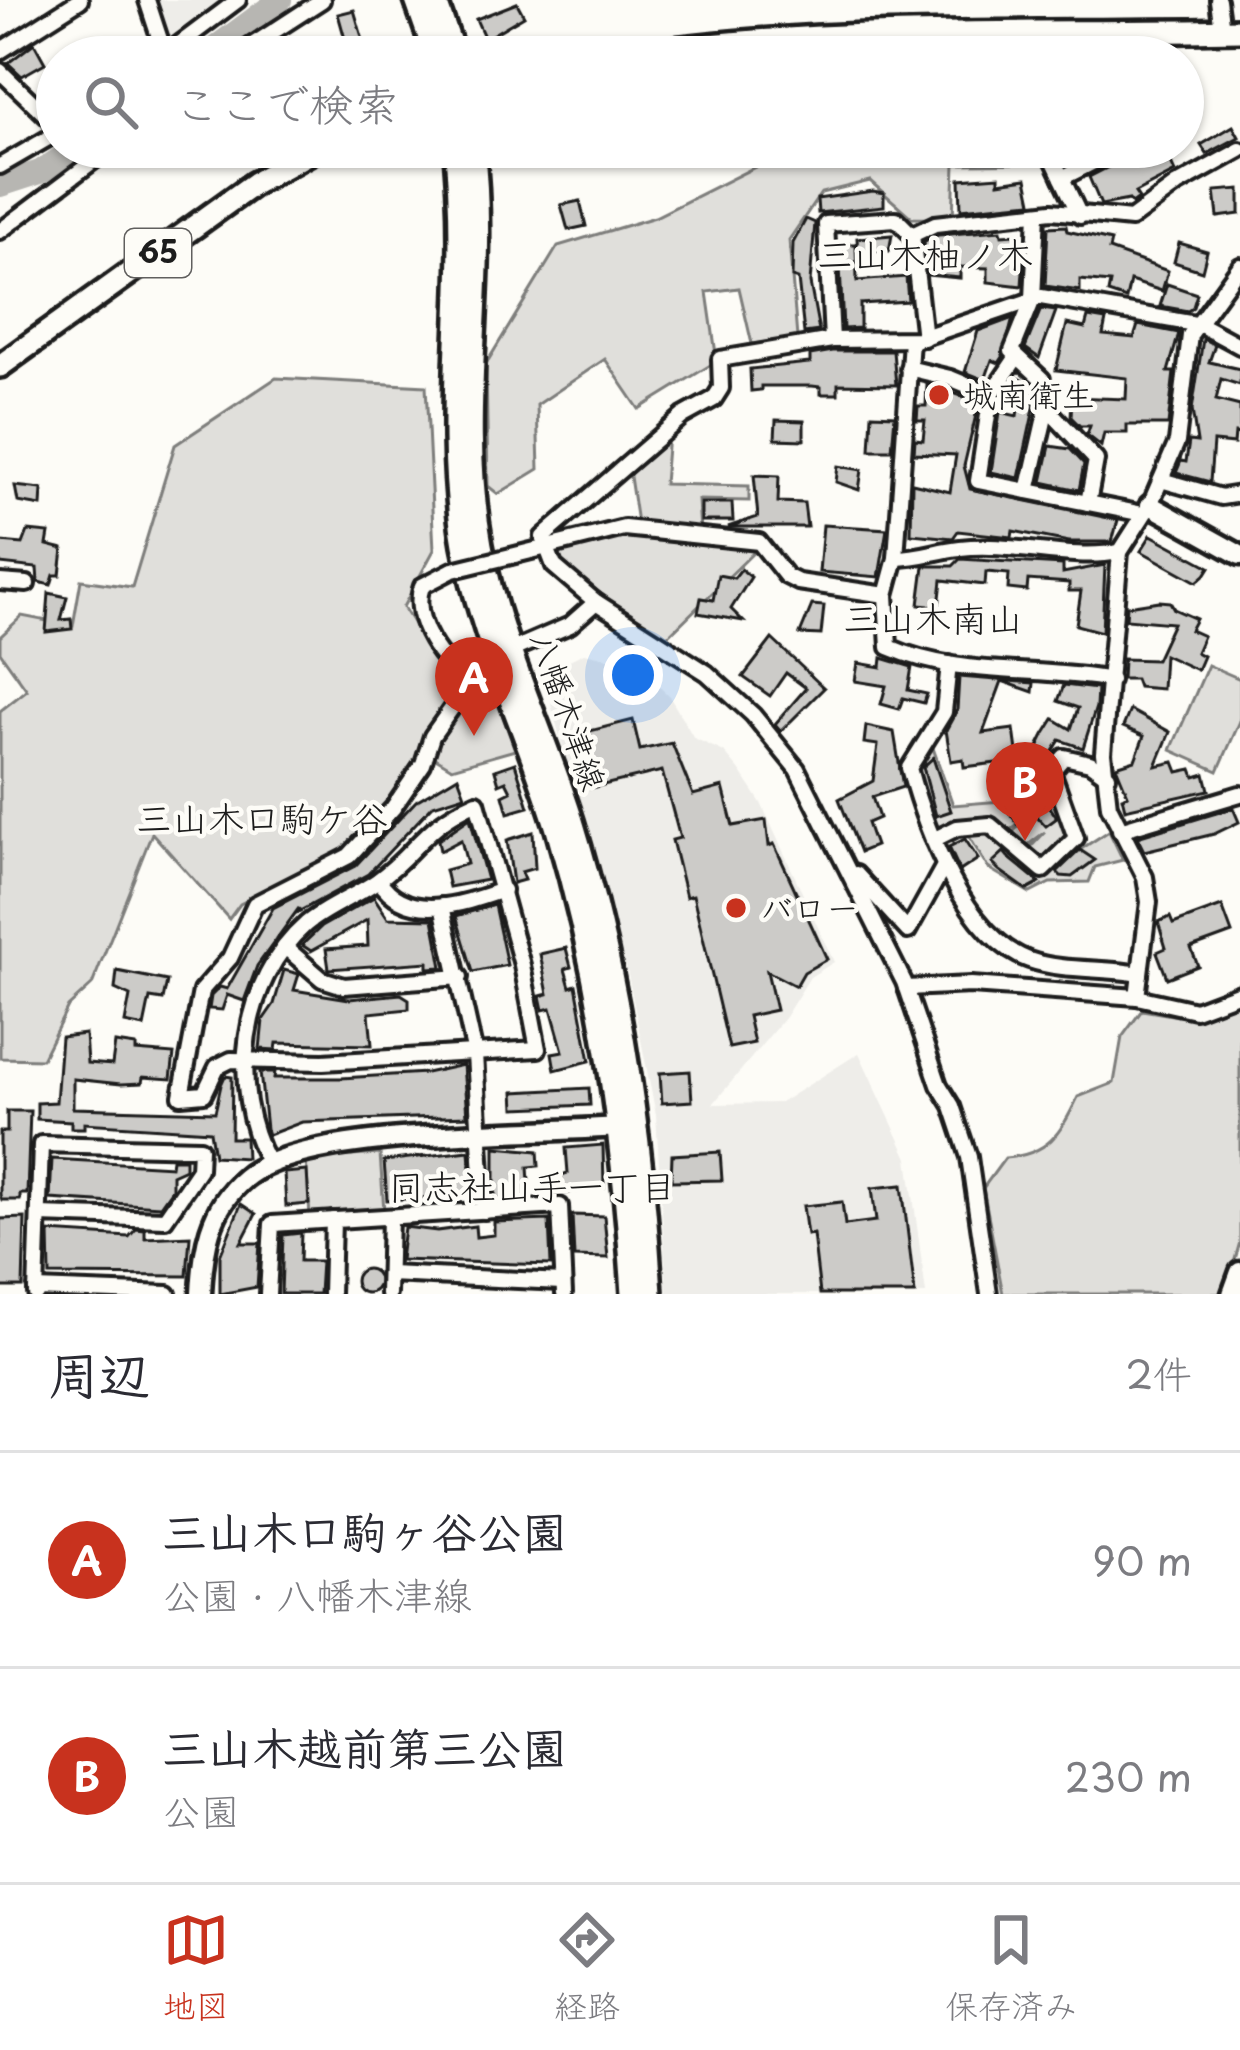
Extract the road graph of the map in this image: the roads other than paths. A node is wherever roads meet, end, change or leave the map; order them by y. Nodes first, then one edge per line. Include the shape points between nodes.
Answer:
1 (80, 0) edge
2 (147, 0) edge
3 (238, 0) edge
4 (322, 0) edge
5 (416, 0) edge
6 (435, 0) edge
7 (1218, 0) edge
8 (1231, 30) edge
9 (158, 36) edge
10 (190, 36) edge
11 (266, 36) edge
12 (429, 36) edge
13 (448, 36) edge
14 (821, 36) edge
15 (0, 51) edge
16 (0, 71) edge
17 (36, 108) edge
18 (36, 143) edge
19 (1240, 150) edge
20 (0, 166) edge
21 (84, 168) edge
22 (282, 168) edge
23 (456, 168) edge
24 (474, 168) edge
25 (1058, 168) edge
26 (1082, 168) edge
27 (1062, 178) junction
28 (1037, 214) junction
29 (1080, 216) junction
30 (0, 232) edge
31 (912, 235) junction
32 (1240, 266) edge
33 (1033, 299) junction
34 (1201, 325) junction
35 (918, 339) junction
36 (832, 340) junction
37 (1240, 346) edge
38 (1016, 358) junction
39 (0, 366) edge
40 (908, 368) junction
41 (991, 395) junction
42 (1048, 409) junction
43 (1161, 480) junction
44 (1028, 491) junction
45 (1240, 494) edge
46 (1088, 503) junction
47 (1146, 510) junction
48 (547, 548) junction
49 (1120, 551) junction
50 (1240, 555) edge
51 (896, 558) junction
52 (0, 582) edge
53 (27, 584) dead end
54 (886, 595) junction
55 (596, 602) junction
56 (512, 650) junction
57 (949, 664) junction
58 (503, 672) junction
59 (472, 680) junction
60 (1111, 680) junction
61 (1108, 776) junction
62 (1240, 794) edge
63 (1120, 830) junction
64 (933, 840) junction
65 (842, 860) junction
66 (944, 866) junction
67 (379, 880) junction
68 (503, 890) junction
69 (442, 906) junction
70 (285, 947) junction
71 (1140, 974) junction
72 (460, 977) junction
73 (906, 988) junction
74 (1240, 993) edge
75 (1137, 998) junction
76 (475, 1054) junction
77 (245, 1060) junction
78 (629, 1126) junction
79 (479, 1136) junction
80 (268, 1162) junction
81 (484, 1211) junction
82 (39, 1215) junction
83 (390, 1217) junction
84 (333, 1220) junction
85 (1240, 1272) edge
86 (388, 1274) junction
87 (564, 1288) edge
88 (36, 1291) edge
89 (168, 1294) edge
90 (201, 1294) edge
91 (268, 1294) edge
92 (331, 1294) edge
93 (388, 1294) edge
94 (633, 1294) edge
95 (651, 1294) edge
96 (988, 1294) edge
97 (1232, 1294) edge

1 - 15 street
2 - 9 street
3 - 10 street
4 - 11 street
5 - 12 main road
6 - 13 main road
7 - 8 street
8 - 14 main road
16 - 17 street
18 - 20 street
19 - 29 street via 1131,219
21 - 30 street
22 - 39 main road, 65
23 - 58 main road, 八幡木津線 via 456,495
24 - 56 main road, 八幡木津線 via 479,235 467,427 482,551
25 - 27 street
26 - 27 street
27 - 29 street
28 - 29 street
28 - 31 street via 935,224
28 - 33 street
31 - 35 street
31 - 36 street via 896,219 826,224
32 - 34 street
33 - 34 street
33 - 35 street
33 - 38 street
34 - 37 street
34 - 43 street via 1190,335 1177,442
35 - 36 street
35 - 40 street
36 - 48 street via 719,359 714,399 683,416 543,537
38 - 41 street
38 - 42 street via 1042,380
40 - 41 street
40 - 51 street
41 - 44 street via 978,481
42 - 44 street
42 - 46 street via 1096,460
43 - 45 street
43 - 47 street
44 - 46 street
46 - 47 street
47 - 49 street
47 - 50 street
48 - 54 street via 624,528 672,529 759,542 799,582
48 - 55 street via 554,566
48 - 59 street, bridge via 453,570 422,586 418,607 451,670
49 - 51 street via 959,548
49 - 60 street
51 - 54 street
52 - 53 street
54 - 57 street via 890,647
55 - 56 street via 570,625
55 - 65 street via 706,673 753,715 796,769
56 - 58 street
56 - 78 main road, 八幡木津線 via 613,980
57 - 60 street
57 - 64 street via 944,712 909,768
58 - 59 street
58 - 78 main road, 八幡木津線 via 576,898
59 - 77 street via 393,808 349,856 255,904 230,958 204,984 181,1096 204,1094 217,1066
60 - 61 street
61 - 63 street
61 - 64 street via 1064,757 1052,771 1076,838 1043,870 990,825
62 - 63 street
63 - 71 street via 1149,902
64 - 66 street
65 - 66 street via 908,931
65 - 73 street
66 - 71 street via 988,929 1030,960
67 - 68 street via 435,822 477,802
67 - 69 street via 403,903
67 - 70 street via 332,905
68 - 69 street
68 - 76 street via 538,1049
69 - 72 street
70 - 72 street via 322,980 344,986
70 - 77 street via 255,1007
71 - 75 street
72 - 76 street
73 - 75 street
73 - 96 street via 969,1157
74 - 75 street via 1195,1010
76 - 77 street
76 - 79 street
77 - 80 street via 248,1108
78 - 79 street
78 - 94 main road, 八幡木津線
78 - 95 main road, 八幡木津線
79 - 80 street via 305,1148
79 - 81 street
80 - 90 street via 238,1184 215,1217
81 - 83 street
81 - 87 street via 560,1206
82 - 82 street via 40,1144 200,1148 199,1169 166,1219
82 - 88 street
83 - 84 street
83 - 86 street
84 - 91 street via 272,1224
84 - 92 street
85 - 97 street
86 - 87 street
86 - 93 street
88 - 89 street

